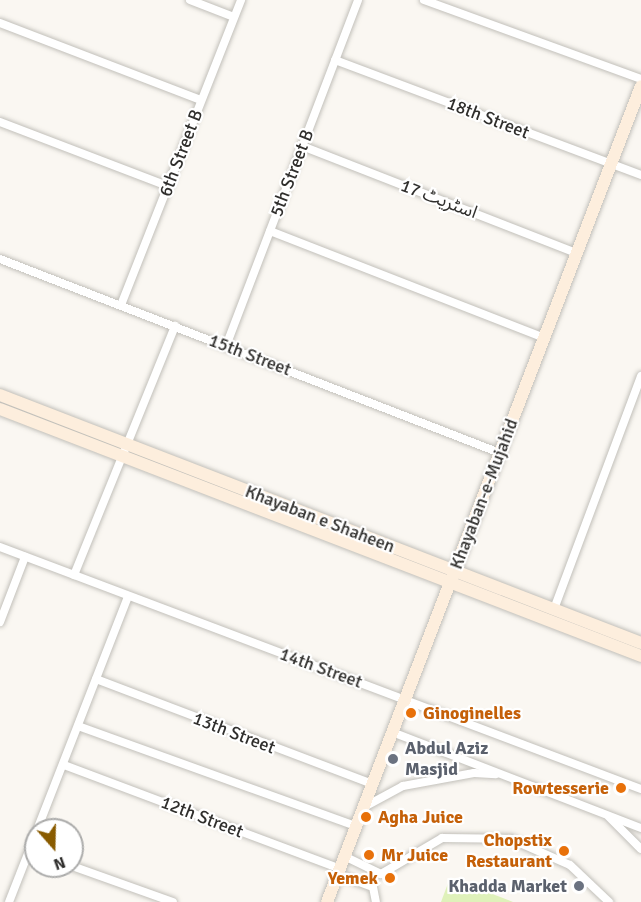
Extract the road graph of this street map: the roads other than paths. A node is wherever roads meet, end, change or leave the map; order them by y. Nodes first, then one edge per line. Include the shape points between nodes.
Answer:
1 (190, 0) edge
2 (241, 0) edge
3 (358, 0) edge
4 (424, 0) edge
5 (234, 17) junction
6 (0, 23) edge
7 (335, 60) junction
8 (641, 79) edge
9 (641, 86) edge
10 (201, 100) junction
11 (0, 122) edge
12 (302, 146) junction
13 (611, 164) junction
14 (641, 175) edge
15 (168, 186) junction
16 (270, 231) junction
17 (577, 253) junction
18 (0, 259) edge
19 (121, 305) junction
20 (175, 326) junction
21 (544, 338) junction
22 (226, 346) junction
23 (641, 376) edge
24 (0, 395) edge
25 (0, 410) edge
26 (127, 444) junction
27 (500, 453) junction
28 (123, 457) junction
29 (0, 547) edge
30 (24, 557) junction
31 (74, 575) junction
32 (452, 577) junction
33 (128, 596) junction
34 (554, 609) junction
35 (0, 622) edge
36 (641, 643) edge
37 (641, 656) edge
38 (96, 679) junction
39 (405, 699) junction
40 (78, 726) junction
41 (392, 732) junction
42 (64, 765) junction
43 (505, 775) junction
44 (372, 784) junction
45 (641, 789) edge
46 (605, 814) junction
47 (43, 818) edge
48 (357, 823) junction
49 (641, 828) edge
50 (641, 849) edge
51 (345, 856) junction
52 (24, 869) edge
53 (84, 870) edge
54 (371, 870) junction
55 (338, 871) junction
56 (364, 883) junction
57 (9, 902) edge
58 (173, 902) edge
59 (327, 902) edge
60 (376, 902) edge
61 (609, 902) edge

1 - 5 street
2 - 5 street, 6th Street B
3 - 7 street, 5th Street B
4 - 8 street
5 - 10 street, 6th Street B
6 - 10 street
7 - 12 street, 5th Street B
7 - 13 street, 18th Street
9 - 13 main road, Khayaban-e-Mujahid
10 - 15 street, 6th Street B
11 - 15 street
12 - 16 street, 5th Street B
12 - 17 street, اسٹریٹ 17
13 - 14 street, 18th Street
13 - 17 main road, Khayaban-e-Mujahid
15 - 19 street, 6th Street B
16 - 21 street
16 - 22 street, 5th Street B
17 - 21 main road, Khayaban-e-Mujahid
18 - 19 street, 15th Street
19 - 20 street, 15th Street
20 - 22 street, 15th Street
20 - 26 street
21 - 27 main road, Khayaban-e-Mujahid
22 - 27 street, 15th Street
23 - 34 street
24 - 26 main road, Khayaban e Shaheen
25 - 28 main road, Khayaban e Shaheen
26 - 28 street
26 - 32 main road, Khayaban e Shaheen
27 - 32 main road, Khayaban-e-Mujahid
28 - 31 street
28 - 32 main road, Khayaban e Shaheen
29 - 30 street, 14th Street
30 - 31 street, 14th Street
30 - 35 street
31 - 33 street, 14th Street
32 - 34 main road, Khayaban e Shaheen
32 - 37 main road, Khayaban e Shaheen
32 - 39 main road, Khayaban-e-Mujahid
33 - 38 street
33 - 39 street, 14th Street
34 - 36 main road, Khayaban e Shaheen
38 - 40 street
38 - 44 street, 13th Street
39 - 41 main road, Khayaban-e-Mujahid
39 - 45 street, 14th Street
40 - 42 street
40 - 48 street
41 - 43 street
41 - 44 main road, Khayaban-e-Mujahid
42 - 47 street
42 - 55 street, 12th Street
43 - 46 street
43 - 48 street via 474,773 403,786 369,801
44 - 48 main road, Khayaban-e-Mujahid
46 - 49 street
46 - 50 street
48 - 51 main road, Khayaban-e-Mujahid
51 - 54 street
51 - 55 main road, Khayaban-e-Mujahid
52 - 57 street
53 - 58 street
54 - 56 street
54 - 61 street via 385,873 442,838 511,838 570,865
55 - 56 street, 12th Street
55 - 59 main road, Khayaban-e-Mujahid
56 - 60 street via 376,890

